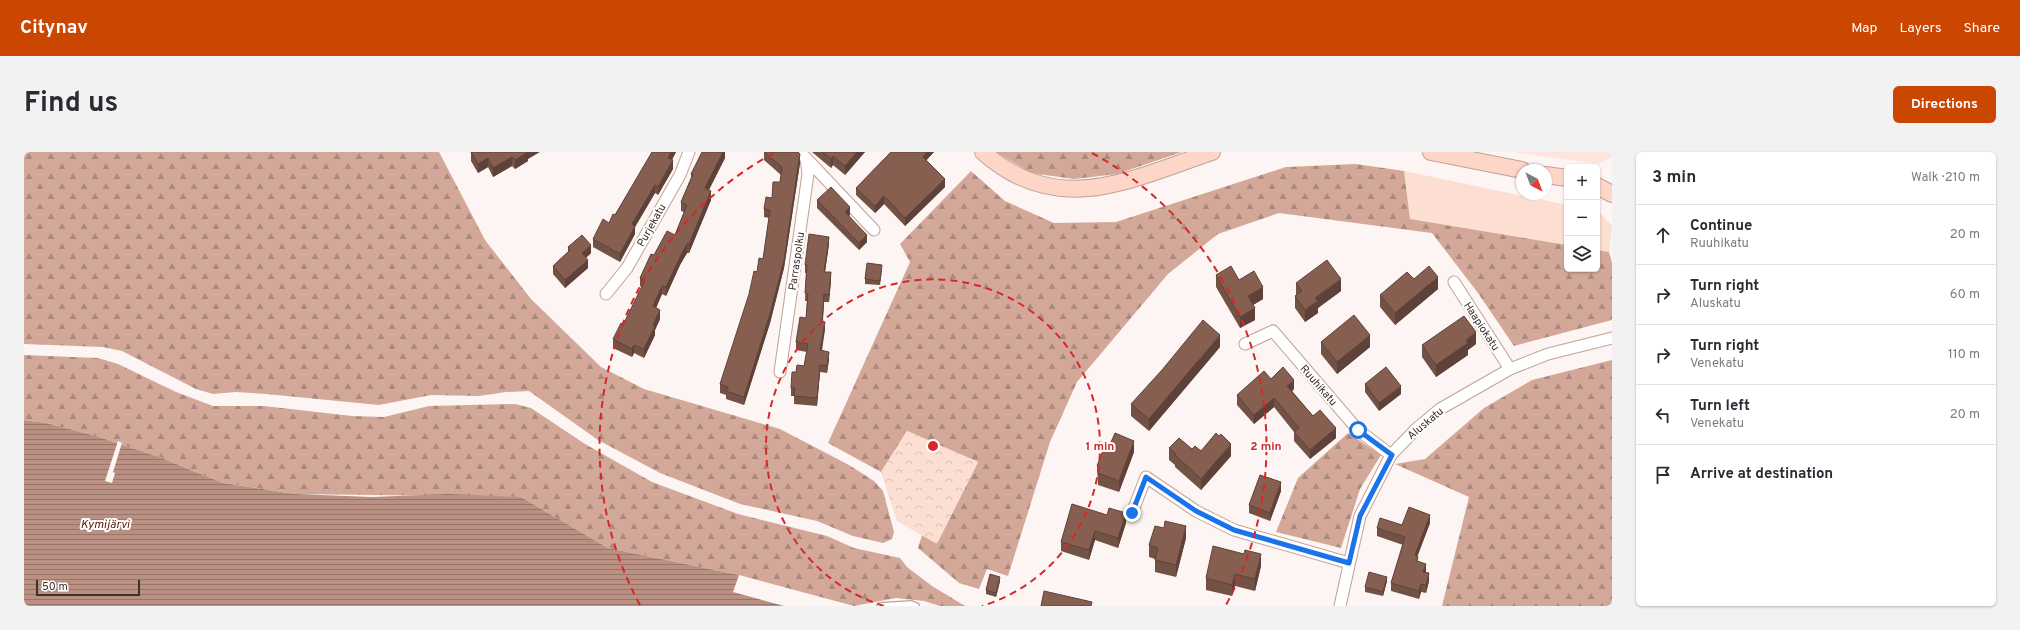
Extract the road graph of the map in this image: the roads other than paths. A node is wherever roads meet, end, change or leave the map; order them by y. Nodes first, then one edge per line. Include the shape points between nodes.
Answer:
1 (689, 152) edge
2 (983, 152) edge
3 (1212, 152) edge
4 (1432, 152) edge
5 (802, 155) edge
6 (1455, 155) edge
7 (1516, 169) edge
8 (1552, 175) edge
9 (1564, 177) edge
10 (1612, 180) edge
11 (1600, 181) edge
12 (1600, 188) edge
13 (1612, 194) edge
14 (874, 230) dead end
15 (1454, 282) dead end
16 (606, 294) dead end
17 (1612, 338) edge
18 (1245, 344) dead end
19 (1510, 369) junction
20 (780, 372) dead end
21 (1392, 455) junction
22 (1132, 513) dead end
23 (1349, 563) junction
24 (880, 606) edge
25 (916, 606) edge
26 (1340, 606) edge

1 - 16 street, Purjekatu via 680,175 628,268
2 - 3 street via 1001,168 1031,183 1065,189 1108,186
4 - 6 street
5 - 14 street
5 - 20 street, Parraspolku via 808,174
6 - 7 street
8 - 9 street
10 - 11 street
12 - 13 street
15 - 19 street, Haapiokatu
17 - 19 street, Aluskatu via 1548,354
18 - 21 street, Ruuhikatu via 1273,331 1358,430
19 - 21 street, Aluskatu via 1440,409 1415,430
21 - 23 street, Aluskatu via 1360,516
22 - 23 street via 1146,477 1196,511 1234,530
23 - 26 street, Aluskatu
24 - 25 lane

